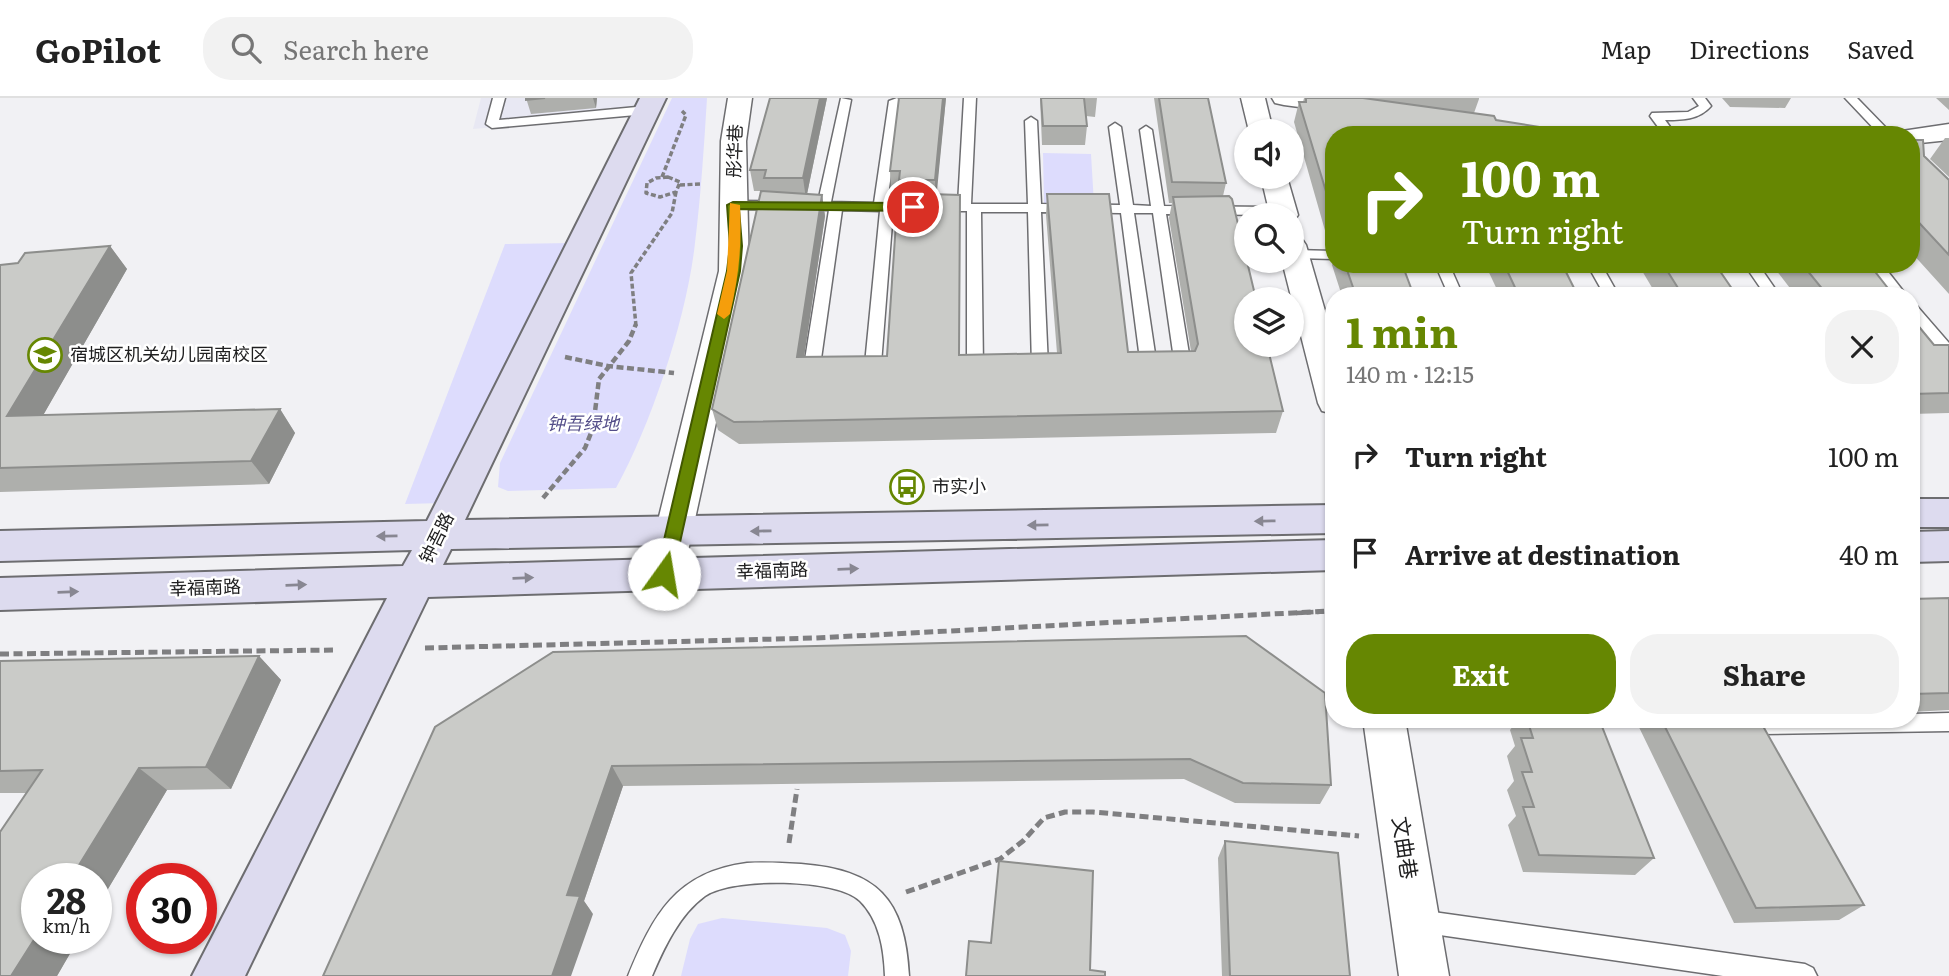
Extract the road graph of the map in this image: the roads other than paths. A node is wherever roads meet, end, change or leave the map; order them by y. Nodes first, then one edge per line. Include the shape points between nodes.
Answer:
1 (499, 98) edge
2 (740, 98) edge
3 (970, 98) edge
4 (1252, 98) edge
5 (1284, 98) edge
6 (1699, 98) edge
7 (1852, 98) edge
8 (845, 100) dead end
9 (895, 101) dead end
10 (650, 104) edge
11 (1379, 111) edge
12 (1258, 119) edge
13 (1031, 121) dead end
14 (1663, 126) edge
15 (1878, 126) edge
16 (1115, 127) dead end
17 (1146, 130) dead end
18 (1949, 132) edge
19 (1920, 135) edge
20 (733, 205) junction
21 (830, 206) junction
22 (883, 207) junction
23 (969, 208) junction
24 (1035, 209) junction
25 (1126, 209) junction
26 (1157, 210) junction
27 (1234, 212) edge
28 (1304, 251) edge
29 (1325, 254) edge
30 (1299, 273) edge
31 (1881, 273) edge
32 (1893, 287) edge
33 (1920, 319) edge
34 (1945, 348) edge
35 (873, 364) edge
36 (812, 366) edge
37 (975, 366) edge
38 (1040, 366) edge
39 (1183, 366) edge
40 (1149, 367) edge
41 (1325, 369) edge
42 (1920, 513) edge
43 (1949, 513) edge
44 (1325, 519) edge
45 (674, 533) junction
46 (439, 535) junction
47 (0, 546) edge
48 (1949, 546) edge
49 (1920, 547) edge
50 (1325, 555) edge
51 (664, 574) junction
52 (416, 582) junction
53 (0, 594) edge
54 (1920, 722) edge
55 (1949, 722) edge
56 (1385, 728) edge
57 (1415, 920) junction
58 (218, 976) edge
59 (640, 976) edge
60 (897, 976) edge
61 (1424, 976) edge
62 (1805, 976) edge

1 - 10 lane via 492,124
2 - 20 street, 彤华巷
3 - 23 lane
4 - 12 street
5 - 11 street
6 - 14 lane via 1705,106 1698,113 1656,116
7 - 15 lane
8 - 21 lane
9 - 22 lane
10 - 46 main road, 钟吾路
13 - 24 lane
16 - 25 lane
17 - 26 lane
18 - 19 street
20 - 21 lane
20 - 45 street, 彤华巷 via 734,271
21 - 22 lane
21 - 36 lane
22 - 23 lane
22 - 35 lane
23 - 24 lane
23 - 37 lane
24 - 25 lane
24 - 38 lane
25 - 26 lane
25 - 40 lane
26 - 27 lane
26 - 39 lane
28 - 29 lane
30 - 41 street
31 - 32 lane
33 - 34 lane
42 - 43 main road
44 -> 45 main road
45 - 46 main road
45 - 51 street, 彤华巷
46 -> 47 main road
46 - 52 main road, 钟吾路
48 - 49 main road
51 -> 50 main road, 幸福南路
52 -> 51 main road, 幸福南路
53 -> 52 main road, 幸福南路
52 - 58 main road, 钟吾路
54 - 55 lane
56 - 57 street, 文曲巷
57 - 61 street, 文曲巷
57 - 62 lane
59 - 60 lane via 673,913 695,889 754,873 836,878 859,886 889,926

